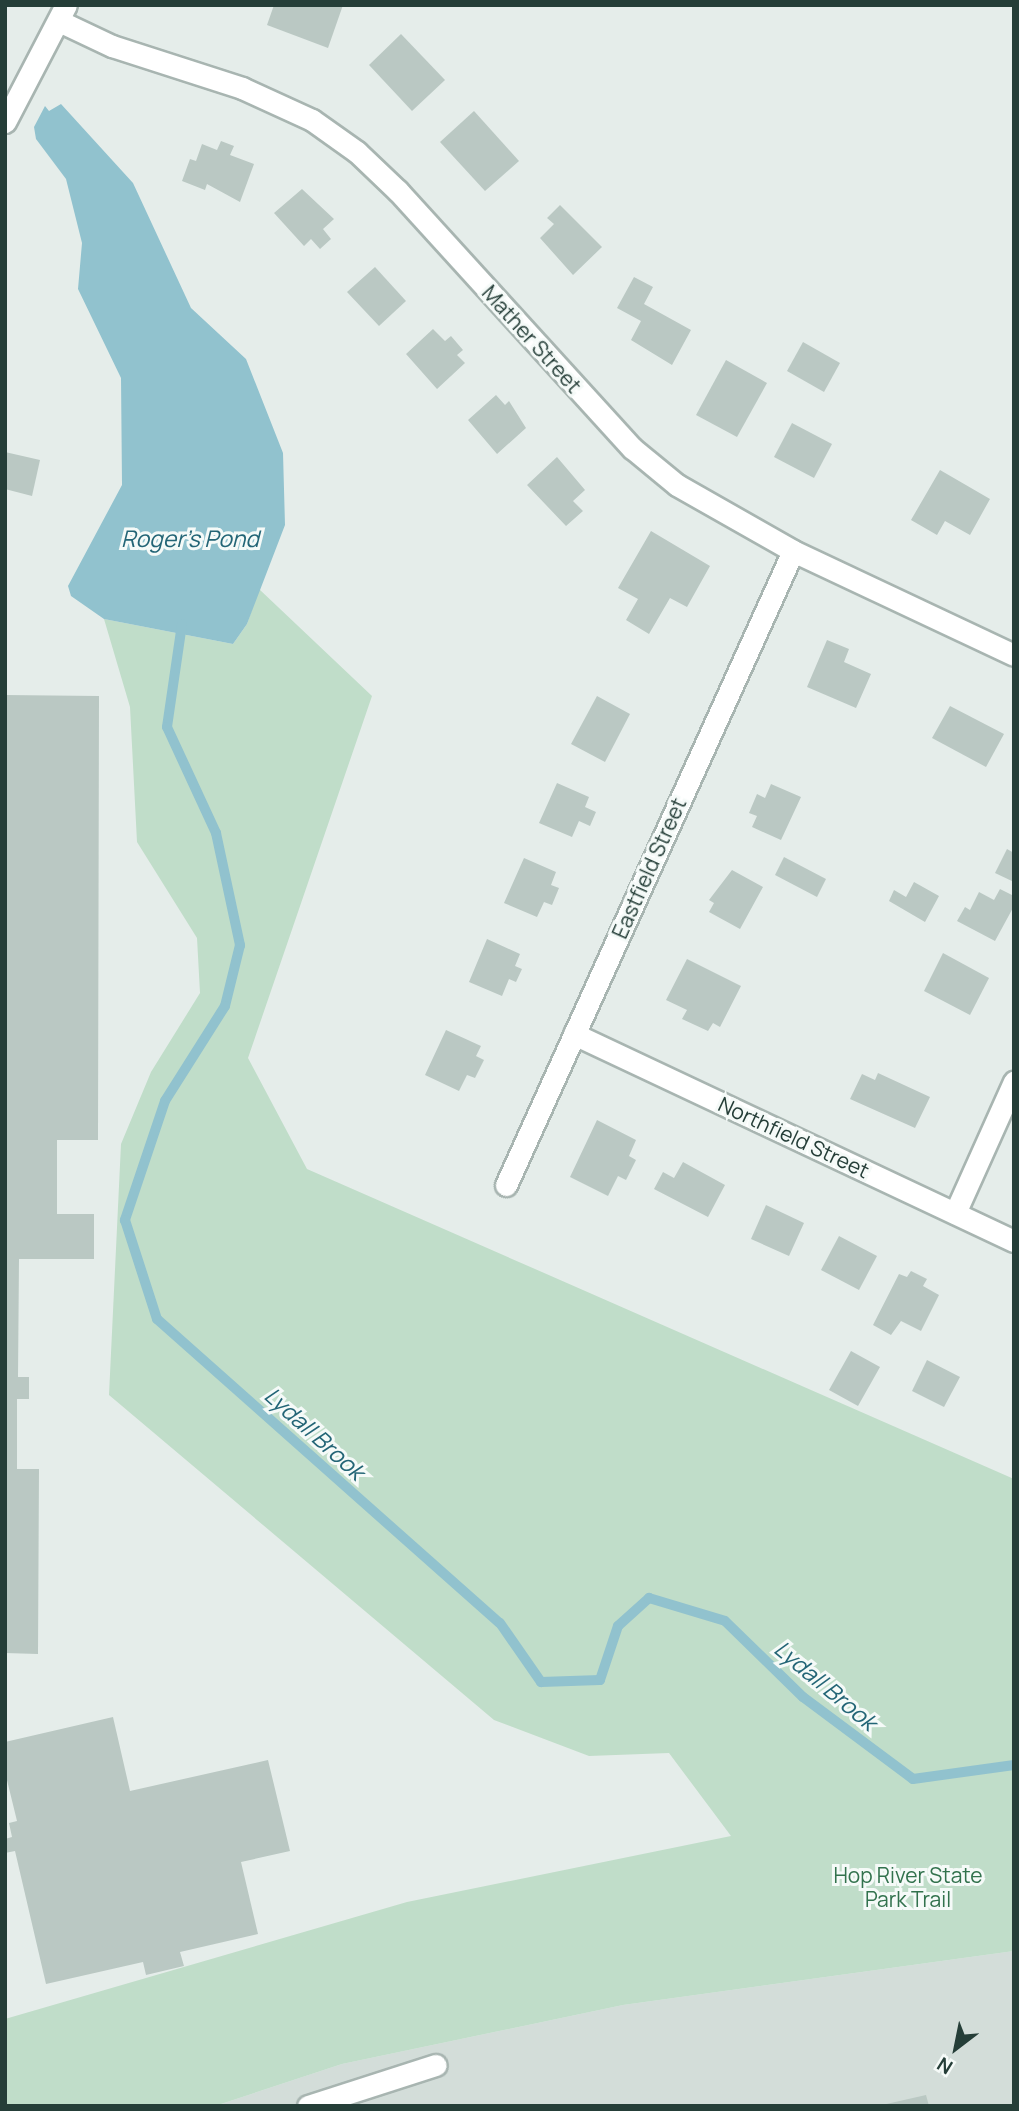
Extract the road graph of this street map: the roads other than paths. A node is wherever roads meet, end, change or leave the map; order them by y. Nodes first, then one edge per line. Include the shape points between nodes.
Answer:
1 (63, 13) edge
2 (5, 122) edge
3 (793, 551) junction
4 (1014, 655) edge
5 (574, 1034) junction
6 (1014, 1082) edge
7 (506, 1185) dead end
8 (955, 1213) junction
9 (1014, 1241) edge
10 (436, 2065) dead end
11 (308, 2106) edge

1 - 2 street
1 - 3 street, Mather Street via 113,46 242,88 312,120 358,152 632,448 677,485
3 - 4 street, Mather Street
3 - 5 street, Eastfield Street
5 - 7 street, Eastfield Street
5 - 8 street, Northfield Street
6 - 8 street
8 - 9 street, Northfield Street
10 - 11 street

